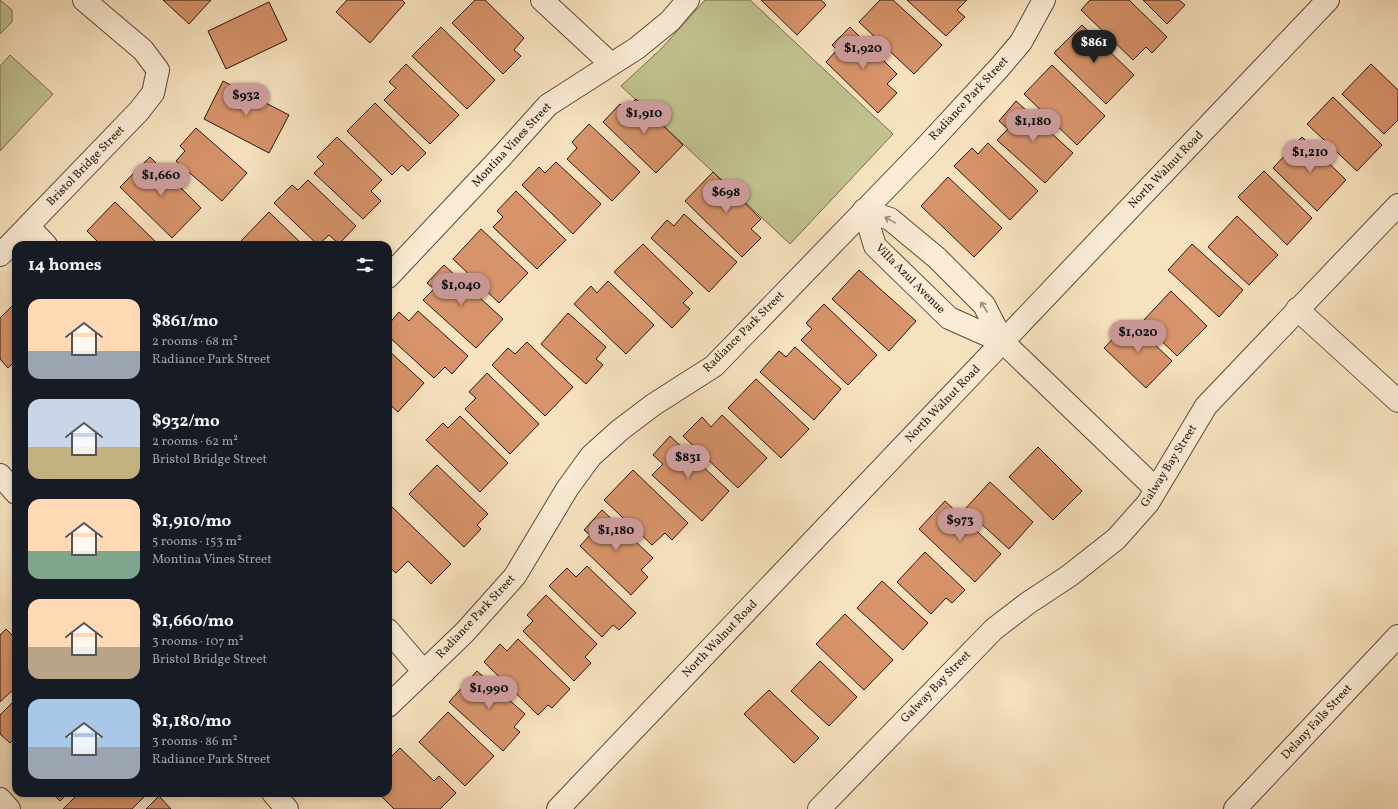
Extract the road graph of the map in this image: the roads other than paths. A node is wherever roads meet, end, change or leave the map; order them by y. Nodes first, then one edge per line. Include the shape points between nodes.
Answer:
1 (84, 0) edge
2 (542, 0) edge
3 (688, 0) edge
4 (1044, 0) edge
5 (1328, 0) edge
6 (611, 64) junction
7 (1398, 205) edge
8 (864, 210) junction
9 (28, 226) junction
10 (14, 241) edge
11 (42, 241) edge
12 (12, 243) edge
13 (0, 255) edge
14 (937, 258) junction
15 (392, 273) edge
16 (914, 284) junction
17 (1297, 309) junction
18 (1003, 342) junction
19 (1398, 401) edge
20 (0, 475) edge
21 (12, 488) edge
22 (1156, 489) junction
23 (392, 635) edge
24 (1398, 636) edge
25 (424, 672) junction
26 (392, 702) edge
27 (276, 797) edge
28 (0, 799) edge
29 (9, 809) edge
30 (287, 809) edge
31 (558, 809) edge
32 (819, 809) edge
33 (1235, 809) edge

1 - 9 street, Bristol Bridge Street via 143,50 158,70 154,93
2 - 6 street
3 - 6 street, Montina Vines Street via 670,21 642,44
4 - 8 street, Radiance Park Street via 1020,42 999,68
5 - 18 street, North Walnut Road
6 - 15 street, Montina Vines Street via 548,105
7 - 17 street, Galway Bay Street
14 -> 8 street, Villa Azul Avenue via 890,219
8 - 16 street, Villa Azul Avenue via 875,246
8 - 25 street, Radiance Park Street via 714,366 647,409 591,456 567,489 515,576 465,632
9 - 10 street, Bristol Bridge Street
9 - 11 street
12 - 13 street, Bristol Bridge Street
14 - 16 street
18 -> 14 street, Villa Azul Avenue via 984,305
16 - 18 street, Villa Azul Avenue via 949,318
17 - 19 street
17 - 22 street, Galway Bay Street via 1206,406
18 - 22 street, Villa Azul Avenue
18 - 31 street, North Walnut Road
20 - 21 street
22 - 32 street, Galway Bay Street via 1148,503 1116,539 994,629
23 - 25 street
24 - 33 street, Delany Falls Street
25 - 26 street, Radiance Park Street
27 - 30 street
28 - 29 street

